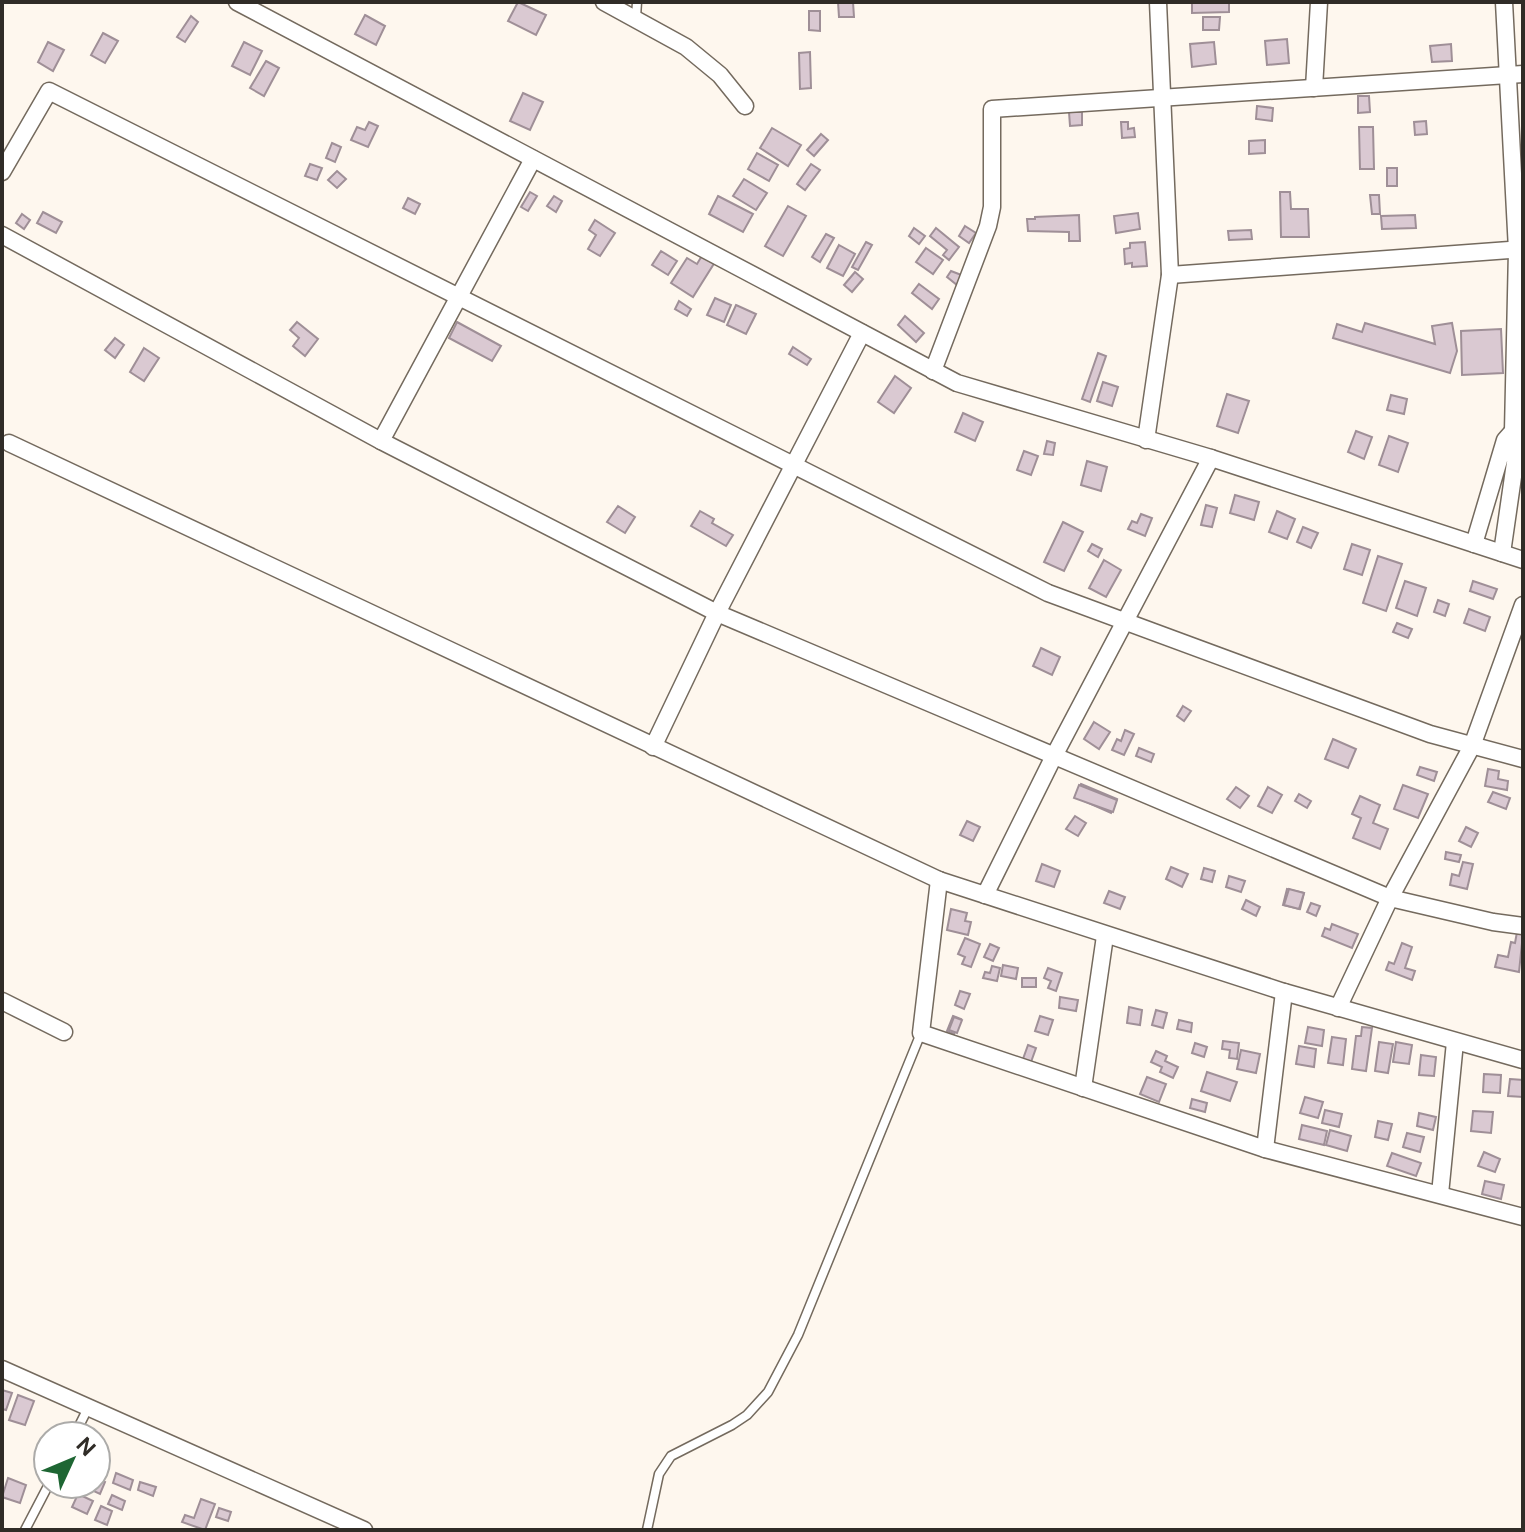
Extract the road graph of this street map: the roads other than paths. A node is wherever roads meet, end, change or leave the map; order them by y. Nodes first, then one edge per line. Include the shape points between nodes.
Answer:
1 (237, 2) edge
2 (604, 2) edge
3 (1158, 2) edge
4 (1319, 2) edge
5 (1504, 2) edge
6 (637, 10) edge
7 (1516, 74) edge
8 (1314, 88) junction
9 (1161, 97) junction
10 (745, 106) dead end
11 (533, 159) junction
12 (2, 172) edge
13 (2, 235) edge
14 (1520, 249) edge
15 (1170, 275) junction
16 (458, 296) junction
17 (862, 333) junction
18 (933, 371) junction
19 (1517, 422) edge
20 (1146, 440) junction
21 (381, 441) junction
22 (9, 443) dead end
23 (1211, 458) junction
24 (795, 465) junction
25 (1474, 544) junction
26 (1502, 553) junction
27 (1523, 560) edge
28 (1523, 605) edge
29 (717, 613) junction
30 (1125, 621) junction
31 (1472, 746) junction
32 (653, 747) junction
33 (1054, 756) junction
34 (1523, 759) edge
35 (939, 880) junction
36 (985, 895) junction
37 (1390, 898) junction
38 (1523, 926) edge
39 (1105, 936) junction
40 (1284, 992) junction
41 (2, 1001) edge
42 (1338, 1008) junction
43 (64, 1032) dead end
44 (921, 1033) junction
45 (1455, 1042) junction
46 (1523, 1060) edge
47 (1083, 1088) junction
48 (1265, 1149) junction
49 (1440, 1194) junction
50 (1523, 1217) edge
51 (2, 1369) edge
52 (88, 1408) junction
53 (82, 1420) edge
54 (41, 1500) edge
55 (25, 1530) edge
56 (364, 1530) edge
57 (647, 1530) edge

1 - 11 street
2 - 6 street
3 - 9 street
4 - 8 street
5 - 7 street
6 - 10 street via 720,75
7 - 8 street
7 - 14 street
8 - 9 street
9 - 15 street
9 - 18 street via 992,109 988,226
11 - 16 street
11 - 17 street
12 - 16 street via 49,91
13 - 21 street
14 - 15 street
14 - 19 street
15 - 20 street
16 - 21 street
16 - 24 street
17 - 18 street
17 - 24 street
18 - 20 street via 957,383
19 - 25 street via 1505,440
19 - 26 street
20 - 23 street
21 - 29 street
22 - 32 street
23 - 25 street
23 - 30 street
24 - 29 street
24 - 30 street via 1048,593
25 - 26 street
26 - 27 street
28 - 31 street
29 - 32 street
29 - 33 street
30 - 31 street
30 - 33 street
31 - 34 street
31 - 37 street
32 - 35 street
33 - 36 street
33 - 37 street
35 - 36 street
35 - 44 street
36 - 39 street
37 - 38 street
37 - 42 street
39 - 40 street
39 - 47 street
40 - 42 street
40 - 48 street
41 - 43 street
42 - 45 street
44 - 47 street
44 - 57 lane via 804,1321 768,1392 740,1420 671,1456 659,1474
45 - 46 street
45 - 49 street
47 - 48 street
48 - 49 street
49 - 50 street
51 - 52 street
52 - 53 lane
52 - 56 street
54 - 55 lane

